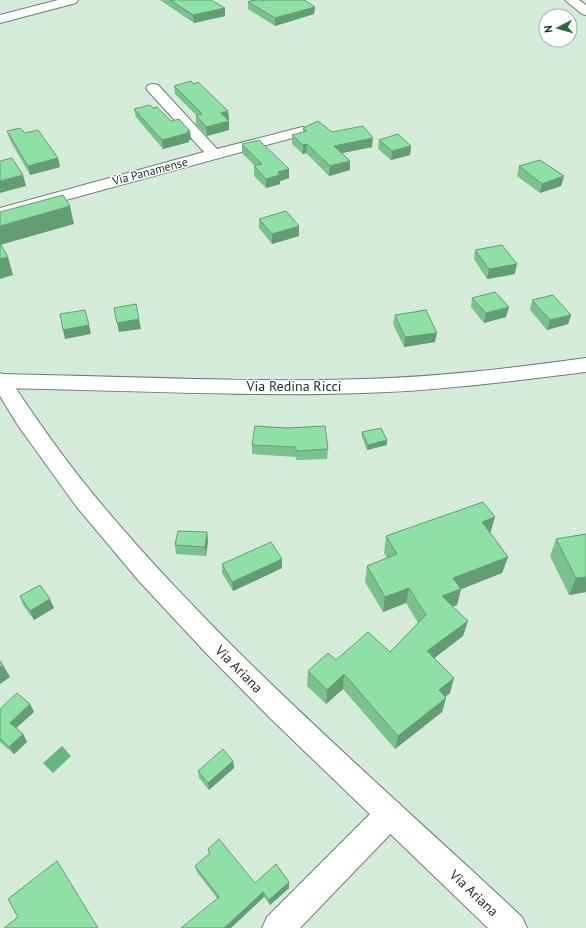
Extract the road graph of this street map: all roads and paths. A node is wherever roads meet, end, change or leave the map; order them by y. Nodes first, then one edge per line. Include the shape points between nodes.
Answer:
1 (72, 0) edge
2 (572, 0) edge
3 (586, 11) edge
4 (0, 19) edge
5 (153, 88) dead end
6 (302, 131) edge
7 (214, 154) junction
8 (0, 212) edge
9 (586, 365) edge
10 (0, 380) edge
11 (390, 814) junction
12 (278, 928) edge
13 (512, 928) edge

1 - 4 street
2 - 3 street
5 - 7 street, Via Panamense
6 - 7 street
7 - 8 street, Via Panamense
9 - 10 street, Via Redina Ricci via 449,382 377,386
10 - 11 street, Via Ariana via 52,459 137,563 275,705
11 - 12 street
11 - 13 street, Via Ariana

